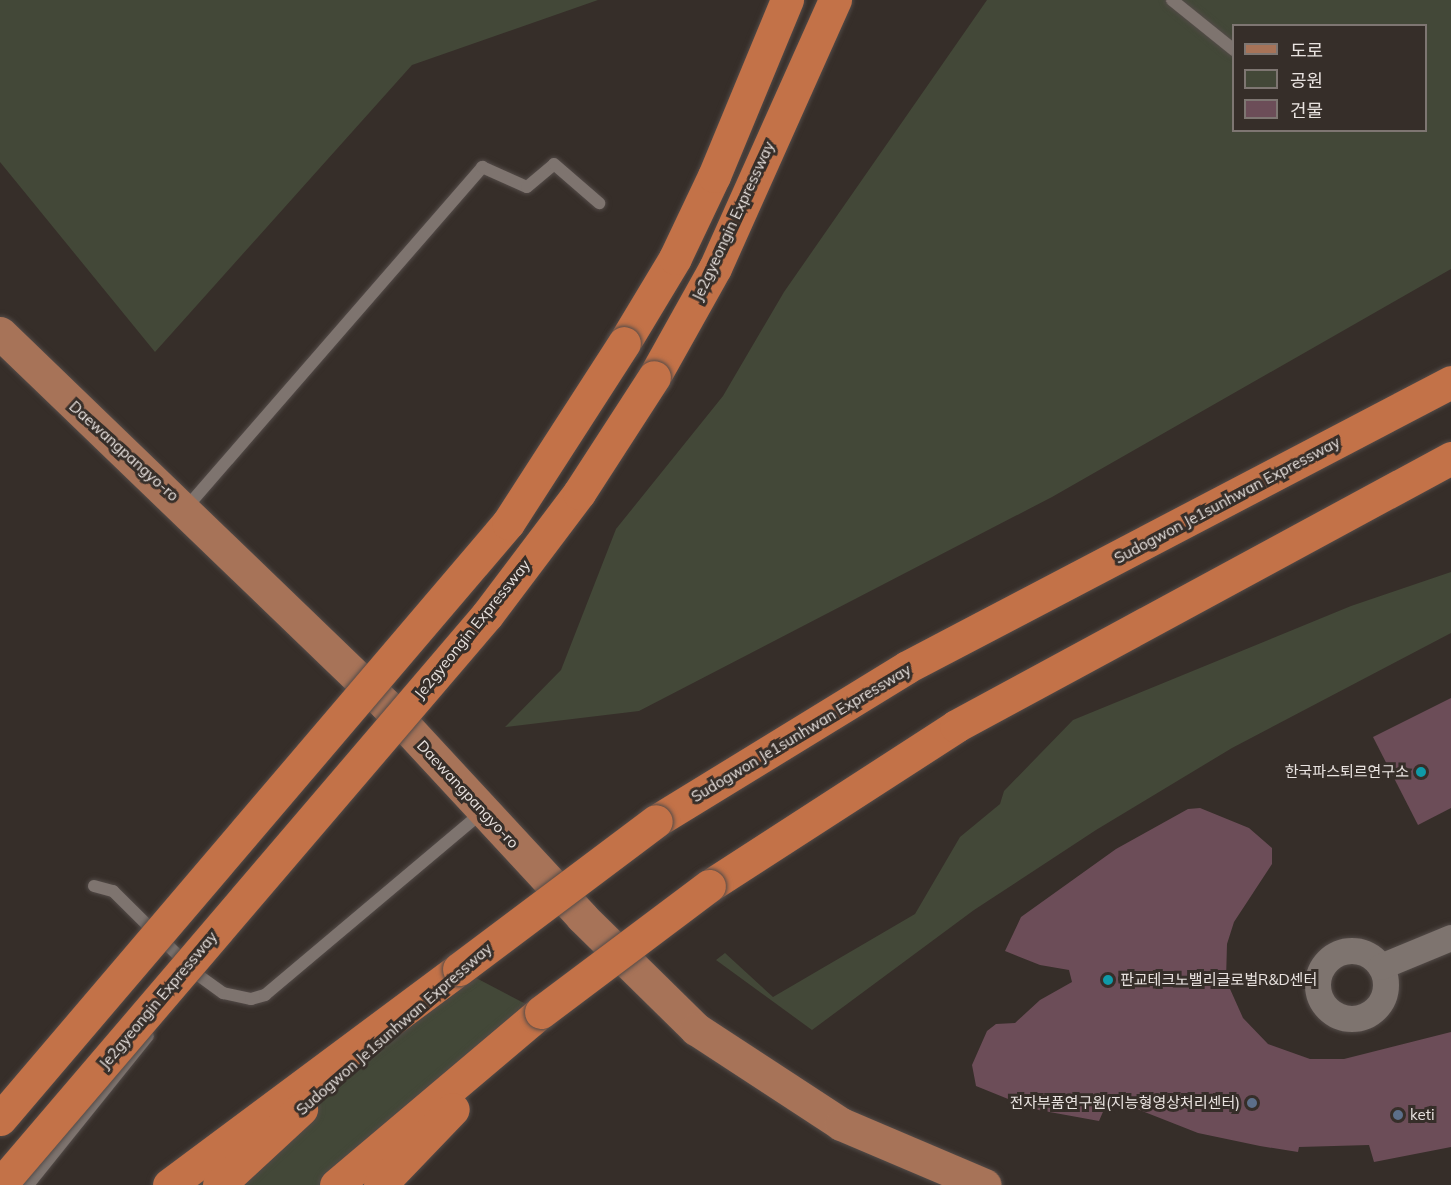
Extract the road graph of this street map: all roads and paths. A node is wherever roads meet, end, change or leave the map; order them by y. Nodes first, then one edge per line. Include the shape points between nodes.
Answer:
1 (787, 0) edge
2 (835, 0) edge
3 (1172, 0) edge
4 (1232, 49) edge
5 (599, 203) dead end
6 (0, 333) edge
7 (1451, 382) edge
8 (1451, 458) edge
9 (186, 507) junction
10 (483, 811) junction
11 (94, 886) dead end
12 (1451, 938) edge
13 (1381, 967) dead end
14 (459, 969) junction
15 (198, 975) junction
16 (183, 993) dead end
17 (541, 1012) junction
18 (161, 1020) dead end
19 (0, 1119) edge
20 (0, 1185) edge
21 (28, 1185) edge
22 (169, 1185) edge
23 (219, 1185) edge
24 (336, 1185) edge
25 (380, 1185) edge
26 (985, 1185) edge

1 - 19 highway, bridge via 694,217 555,456 479,558
2 - 20 highway, Je2gyeongin Expressway, bridge via 715,268 654,378 579,493 487,615
3 - 4 lane
5 - 9 lane via 554,164 527,187 482,167
6 - 9 main road, Daewangpangyo-ro
7 - 14 highway, Sudogwon Je1sunhwan Expressway, bridge via 908,668 656,821
8 - 17 highway, bridge via 956,726 709,886
9 - 10 main road, Daewangpangyo-ro via 385,704
10 - 15 lane via 265,995 237,999
10 - 26 main road, Daewangpangyo-ro via 696,1029 841,1124
11 - 15 lane via 113,891
12 - 13 street
14 - 22 highway
14 - 23 highway, Sudogwon Je1sunhwan Expressway
15 - 16 lane
17 - 24 highway
17 - 25 highway
18 - 21 lane

